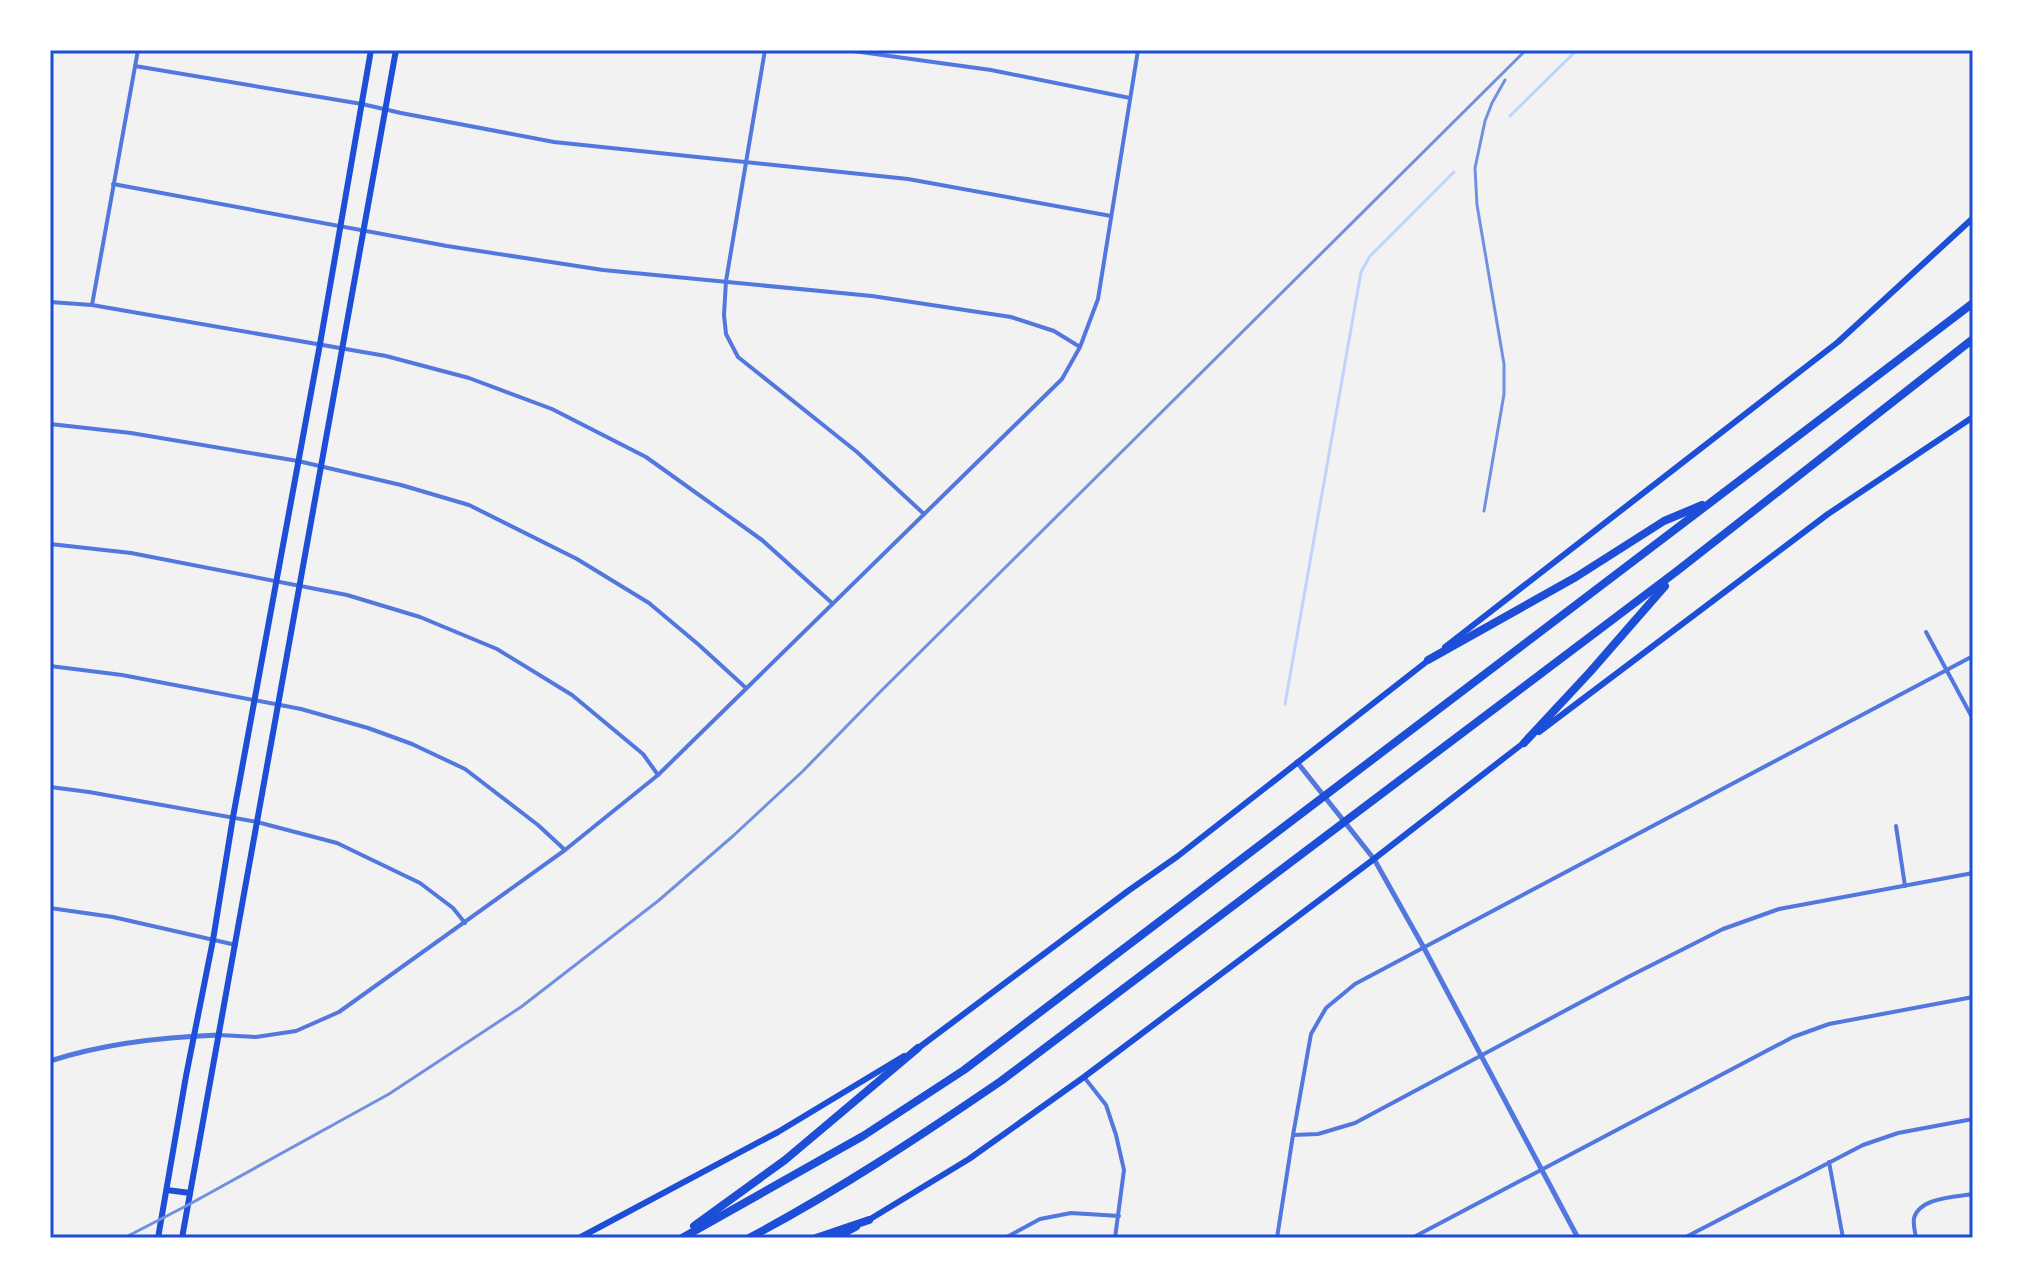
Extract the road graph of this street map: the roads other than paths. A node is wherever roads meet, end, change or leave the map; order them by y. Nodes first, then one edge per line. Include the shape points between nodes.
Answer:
1 (138, 50) edge
2 (371, 50) edge
3 (396, 50) edge
4 (765, 50) edge
5 (846, 50) edge
6 (1138, 50) edge
7 (135, 66) junction
8 (1130, 98) junction
9 (362, 104) junction
10 (385, 110) junction
11 (746, 161) junction
12 (113, 184) junction
13 (1111, 216) junction
14 (1973, 218) edge
15 (340, 225) junction
16 (363, 230) junction
17 (726, 281) junction
18 (50, 302) edge
19 (1973, 303) edge
20 (92, 305) junction
21 (1973, 339) edge
22 (320, 344) junction
23 (1080, 347) junction
24 (342, 348) junction
25 (1973, 417) edge
26 (50, 424) edge
27 (298, 461) junction
28 (322, 466) junction
29 (1714, 500) junction
30 (924, 514) junction
31 (50, 544) edge
32 (1677, 571) junction
33 (276, 581) junction
34 (299, 585) junction
35 (832, 603) junction
36 (1926, 632) dead end
37 (1973, 656) edge
38 (1428, 660) junction
39 (50, 666) edge
40 (1946, 670) junction
41 (746, 689) junction
42 (255, 700) junction
43 (279, 705) junction
44 (1973, 719) edge
45 (1524, 743) junction
46 (1297, 762) junction
47 (658, 775) junction
48 (50, 787) edge
49 (233, 817) junction
50 (257, 822) junction
51 (1896, 826) dead end
52 (565, 850) junction
53 (1374, 859) junction
54 (1973, 873) edge
55 (1905, 886) junction
56 (50, 908) edge
57 (465, 923) junction
58 (213, 940) junction
59 (236, 945) junction
60 (1424, 948) junction
61 (1973, 997) edge
62 (219, 1035) junction
63 (194, 1036) junction
64 (918, 1048) junction
65 (1480, 1055) junction
66 (50, 1061) edge
67 (1084, 1077) junction
68 (1973, 1119) edge
69 (1293, 1135) junction
70 (1829, 1162) junction
71 (1541, 1169) junction
72 (167, 1190) junction
73 (190, 1193) junction
74 (1973, 1194) edge
75 (1119, 1216) junction
76 (869, 1220) junction
77 (158, 1238) edge
78 (182, 1238) edge
79 (579, 1238) edge
80 (680, 1238) edge
81 (749, 1238) edge
82 (816, 1238) edge
83 (837, 1238) edge
84 (1005, 1238) edge
85 (1115, 1238) edge
86 (1277, 1238) edge
87 (1412, 1238) edge
88 (1578, 1238) edge
89 (1684, 1238) edge
90 (1843, 1238) edge
91 (1916, 1238) edge

1 - 7 street
2 - 9 main road
3 - 10 main road
4 - 11 street
5 - 8 street via 991,70
6 - 8 street
7 - 9 street
7 - 12 street
8 - 13 street
9 - 10 street
9 - 15 main road
10 - 11 street via 554,142
10 - 16 main road
11 - 13 street via 908,179
11 - 17 street
12 - 15 street
12 - 20 street
13 - 23 street via 1098,299
14 - 38 main road via 1838,342
15 - 16 street
15 - 22 main road
16 - 17 street via 603,270
16 - 24 main road
17 - 23 street via 1011,317 1054,331
17 - 30 street via 726,334 738,357 857,452
18 - 20 street
19 - 29 highway
20 - 22 street
21 - 32 highway
22 - 24 street
22 - 27 main road
23 - 30 street via 1062,379
24 - 28 main road
24 - 35 street via 469,378 552,409 646,457 762,540
25 - 45 main road via 1828,514
26 - 27 street
27 - 28 street
27 - 33 main road
28 - 34 main road
28 - 41 street via 469,505 577,559 649,603
29 - 38 highway via 1664,521
29 - 80 highway via 964,1070 863,1136
30 - 35 street
31 - 33 street via 131,553
32 - 45 highway
32 - 81 highway via 1001,1081
33 - 34 street
33 - 42 main road
34 - 43 main road
34 - 47 street via 420,617 497,649 572,695 643,754
35 - 41 street
36 - 40 street
37 - 40 street
38 - 46 main road
39 - 42 street
40 - 44 street
40 - 60 street
41 - 47 street
42 - 43 street
42 - 49 main road
43 - 50 main road
43 - 52 street via 368,728 465,769
45 - 53 main road
46 - 53 street
46 - 64 main road
47 - 52 street
48 - 49 street
49 - 50 street
49 - 58 main road
50 - 57 street via 337,843 420,883
50 - 59 main road
51 - 55 street
52 - 57 street
53 - 60 street
53 - 67 main road
54 - 55 street
55 - 65 street via 1779,909 1723,929
56 - 58 street
57 - 62 street via 339,1012 296,1031
58 - 59 street
58 - 63 main road
59 - 62 main road
60 - 65 street
60 - 69 street via 1355,984 1326,1008 1311,1034
61 - 71 street via 1829,1024 1793,1037
62 - 63 street
62 - 73 main road
63 - 66 street via 146,1039
63 - 72 main road
64 - 79 main road via 778,1132
64 - 80 highway via 785,1160
65 - 69 street via 1355,1123
65 - 71 street
67 - 75 street via 1106,1105 1116,1135 1124,1170
67 - 76 main road via 969,1159
68 - 70 street via 1898,1133
69 - 86 street
70 - 89 street
70 - 90 street
71 - 87 street
71 - 88 street
72 - 73 main road
72 - 77 main road
73 - 78 main road
74 - 91 street via 1919,1208 1913,1220
75 - 84 street via 1071,1213 1040,1219
75 - 85 street
76 - 82 highway
76 - 83 main road

